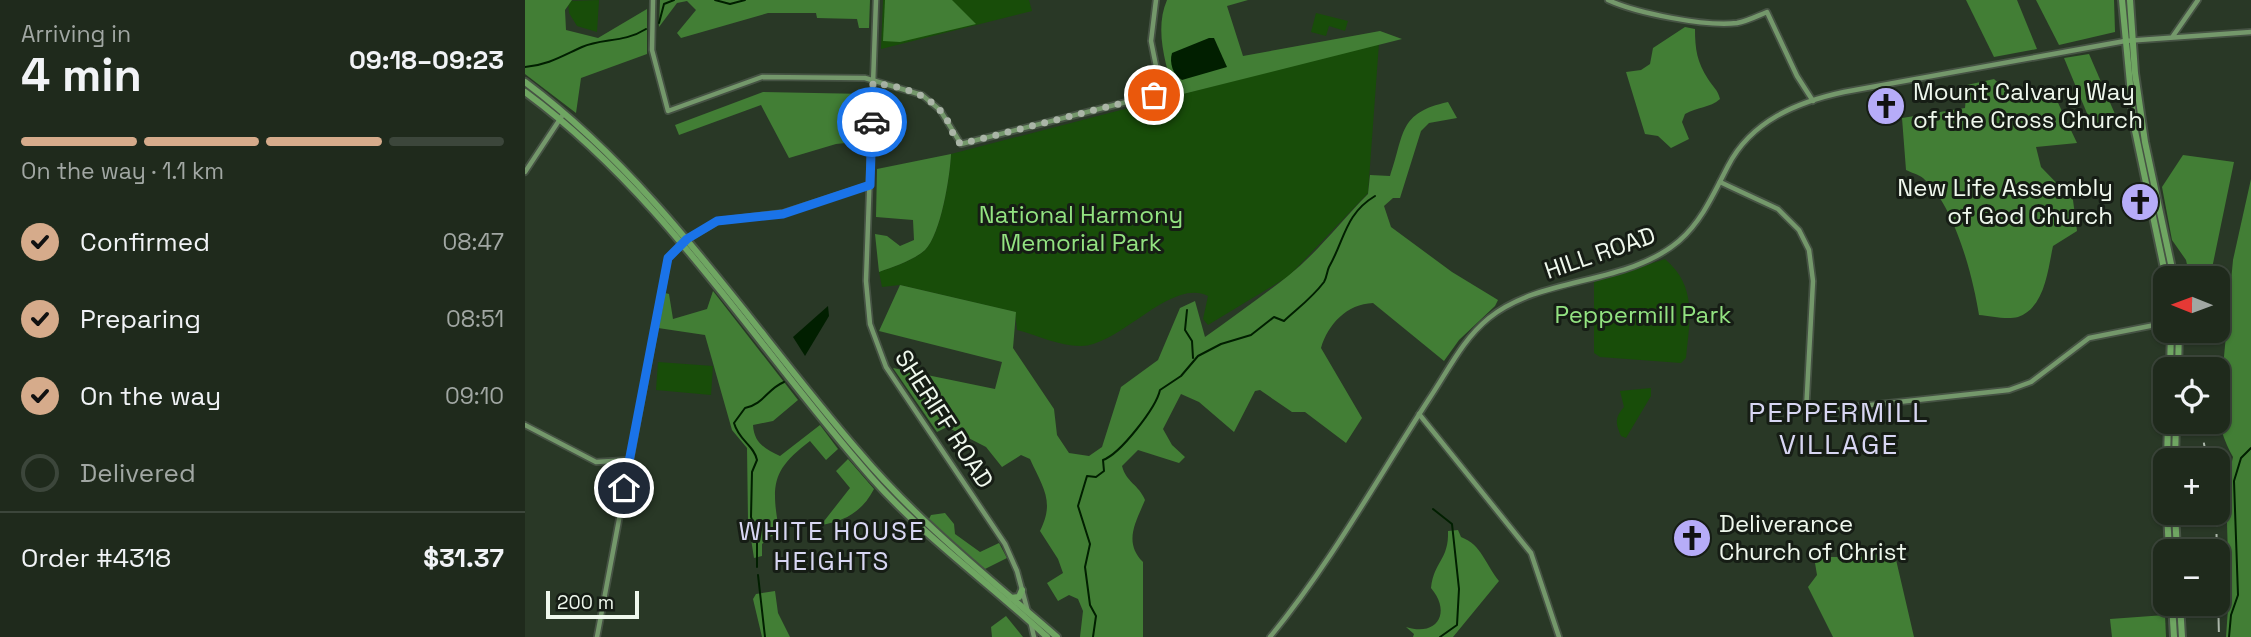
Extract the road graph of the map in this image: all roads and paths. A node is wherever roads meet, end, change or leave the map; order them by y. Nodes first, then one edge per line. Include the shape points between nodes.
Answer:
1 (653, 0) edge
2 (876, 0) edge
3 (1156, 0) edge
4 (1608, 0) edge
5 (2122, 0) edge
6 (2130, 0) edge
7 (2198, 0) edge
8 (2251, 32) edge
9 (2172, 37) junction
10 (2129, 41) junction
11 (525, 82) edge
12 (873, 83) junction
13 (525, 92) edge
14 (1813, 101) junction
15 (562, 116) junction
16 (525, 172) edge
17 (1720, 182) junction
18 (870, 185) junction
19 (684, 242) junction
20 (2163, 266) edge
21 (2172, 266) edge
22 (2153, 325) edge
23 (1419, 414) junction
24 (525, 425) edge
25 (629, 460) junction
26 (1022, 590) junction
27 (1011, 598) junction
28 (1028, 613) junction
29 (2173, 616) edge
30 (2181, 616) edge
31 (1031, 623) junction
32 (597, 637) edge
33 (1034, 637) edge
34 (1047, 637) edge
35 (1057, 637) edge
36 (1270, 637) edge
37 (1559, 637) edge
38 (2174, 637) edge
39 (2182, 637) edge

1 - 12 street via 652,52 668,111 766,77 865,78
2 - 12 street, SHERIFF ROAD
3 - 12 street via 1151,41 1160,88 1154,95 959,143 943,114 922,95
4 - 14 street via 1715,24 1745,21 1767,12
5 - 10 main road
6 - 10 main road
7 - 9 street
8 - 9 street, HILL ROAD
9 - 10 street, HILL ROAD
10 - 14 street, HILL ROAD
10 - 20 main road via 2137,146
10 - 21 main road
11 - 15 main road
12 - 18 street, SHERIFF ROAD
13 - 15 main road
14 - 17 street, HILL ROAD via 1756,128
15 - 16 street
15 - 19 main road
17 - 22 street via 1778,209 1799,230 1809,250 1813,273 1806,412 2009,390 2031,382 2089,338
17 - 23 street, HILL ROAD via 1696,223 1665,250 1629,266 1524,298 1486,320 1465,343
18 - 19 street via 783,214 717,221
18 - 26 street, SHERIFF ROAD via 866,297 878,350 1005,544
19 - 25 street via 665,267
19 - 27 main road via 889,487
19 - 31 main road via 872,479
23 - 36 street, HILL ROAD via 1339,543
23 - 37 street via 1531,553
24 - 25 street via 596,462
25 - 32 street
26 - 27 main road via 1019,597
26 - 28 street, SHERIFF ROAD
27 - 28 main road
28 - 31 street, SHERIFF ROAD
28 - 35 main road
29 - 38 main road
30 - 39 main road
31 - 33 street, SHERIFF ROAD
31 - 34 main road

